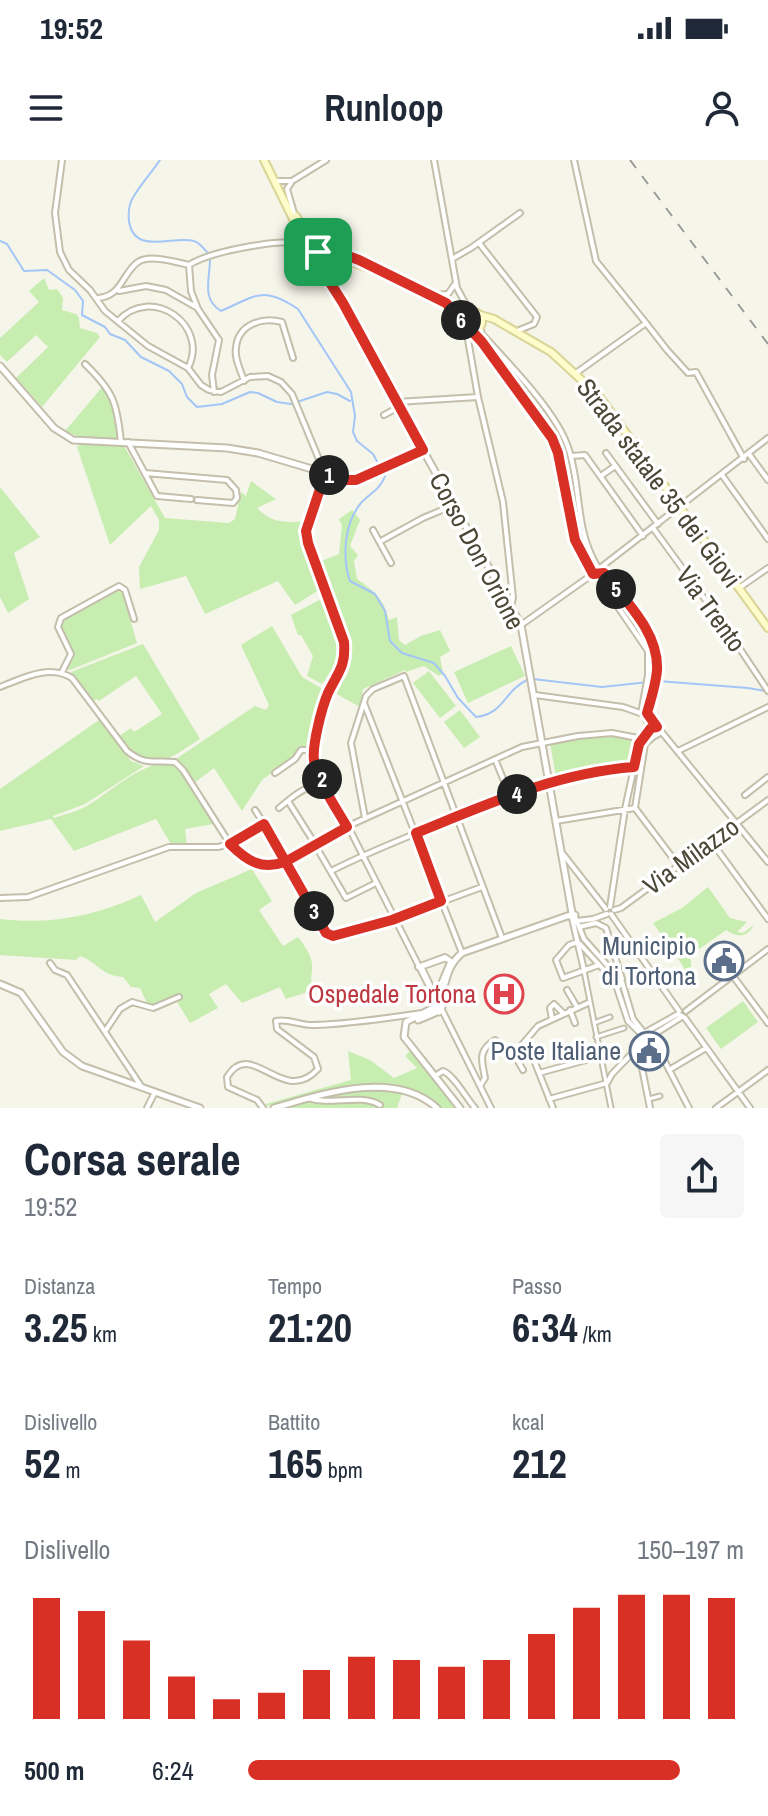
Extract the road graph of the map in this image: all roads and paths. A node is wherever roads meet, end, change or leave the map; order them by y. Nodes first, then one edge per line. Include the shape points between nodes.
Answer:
1 (62, 160) edge
2 (264, 160) edge
3 (326, 160) edge
4 (434, 160) edge
5 (574, 160) edge
6 (275, 181) junction
7 (292, 181) junction
8 (287, 203) junction
9 (294, 213) junction
10 (520, 213) dead end
11 (305, 242) junction
12 (479, 243) junction
13 (324, 249) junction
14 (332, 251) junction
15 (317, 257) junction
16 (452, 259) junction
17 (332, 263) junction
18 (189, 265) junction
19 (321, 265) junction
20 (370, 267) junction
21 (456, 282) junction
22 (117, 291) junction
23 (435, 295) junction
24 (96, 298) junction
25 (343, 303) junction
26 (453, 308) junction
27 (198, 309) junction
28 (468, 313) junction
29 (480, 315) junction
30 (118, 321) junction
31 (501, 323) junction
32 (646, 323) junction
33 (481, 325) junction
34 (468, 329) junction
35 (517, 331) junction
36 (470, 343) junction
37 (293, 358) dead end
38 (85, 364) dead end
39 (0, 366) edge
40 (188, 368) junction
41 (576, 373) junction
42 (244, 381) junction
43 (214, 392) junction
44 (478, 397) junction
45 (398, 405) junction
46 (384, 415) dead end
47 (124, 442) junction
48 (767, 443) edge
49 (423, 450) junction
50 (606, 453) dead end
51 (749, 454) junction
52 (571, 456) junction
53 (744, 459) junction
54 (615, 466) junction
55 (145, 473) junction
56 (325, 474) junction
57 (722, 475) junction
58 (600, 477) junction
59 (768, 480) edge
60 (454, 505) junction
61 (681, 506) junction
62 (658, 524) junction
63 (653, 528) junction
64 (373, 530) dead end
65 (643, 536) junction
66 (768, 539) edge
67 (381, 541) junction
68 (391, 563) dead end
69 (768, 568) edge
70 (596, 571) junction
71 (739, 588) junction
72 (617, 591) junction
73 (611, 596) junction
74 (511, 606) junction
75 (134, 619) dead end
76 (640, 620) junction
77 (521, 625) junction
78 (632, 625) junction
79 (768, 628) edge
80 (62, 672) junction
81 (0, 687) edge
82 (768, 691) edge
83 (535, 695) junction
84 (364, 703) junction
85 (768, 707) edge
86 (643, 714) junction
87 (659, 729) junction
88 (650, 731) junction
89 (653, 737) junction
90 (643, 739) junction
91 (542, 743) junction
92 (314, 750) junction
93 (678, 751) junction
94 (495, 759) junction
95 (634, 767) junction
96 (275, 773) dead end
97 (768, 777) edge
98 (445, 782) junction
99 (549, 782) junction
100 (326, 789) junction
101 (745, 795) dead end
102 (510, 796) junction
103 (768, 800) edge
104 (288, 801) junction
105 (404, 801) junction
106 (279, 808) dead end
107 (635, 808) junction
108 (625, 809) junction
109 (255, 810) dead end
110 (458, 816) junction
111 (365, 818) junction
112 (556, 821) junction
113 (736, 823) junction
114 (264, 824) junction
115 (347, 827) junction
116 (416, 833) junction
117 (711, 841) junction
118 (230, 844) junction
119 (317, 847) junction
120 (563, 854) junction
121 (362, 855) junction
122 (285, 862) junction
123 (768, 862) edge
124 (678, 865) junction
125 (331, 871) junction
126 (376, 883) junction
127 (483, 887) junction
128 (0, 898) edge
129 (441, 901) junction
130 (610, 911) junction
131 (573, 917) junction
132 (395, 919) junction
133 (768, 919) edge
134 (579, 927) junction
135 (502, 938) junction
136 (580, 941) junction
137 (768, 949) edge
138 (462, 953) junction
139 (454, 960) junction
140 (50, 963) dead end
141 (599, 965) junction
142 (418, 967) junction
143 (584, 970) junction
144 (733, 976) junction
145 (622, 982) junction
146 (0, 984) edge
147 (567, 990) dead end
148 (440, 995) junction
149 (179, 997) dead end
150 (589, 1002) junction
151 (577, 1007) junction
152 (437, 1009) junction
153 (570, 1010) junction
154 (564, 1014) junction
155 (680, 1015) junction
156 (610, 1017) dead end
157 (552, 1019) junction
158 (594, 1023) junction
159 (768, 1023) edge
160 (576, 1024) dead end
161 (632, 1026) junction
162 (624, 1028) joint
163 (106, 1031) junction
164 (648, 1036) junction
165 (596, 1037) junction
166 (526, 1040) junction
167 (638, 1047) junction
168 (706, 1048) junction
169 (514, 1054) junction
170 (598, 1057) junction
171 (523, 1070) dead end
172 (669, 1070) junction
173 (768, 1070) edge
174 (539, 1073) junction
175 (435, 1076) junction
176 (607, 1083) junction
177 (141, 1086) junction
178 (480, 1086) junction
179 (155, 1092) junction
180 (738, 1092) junction
181 (660, 1096) dead end
182 (308, 1098) junction
183 (549, 1099) junction
184 (649, 1099) junction
185 (380, 1105) dead end
186 (147, 1108) edge
187 (200, 1108) edge
188 (263, 1108) edge
189 (274, 1108) edge
190 (437, 1108) edge
191 (460, 1108) edge
192 (475, 1108) edge
193 (491, 1108) edge
194 (553, 1108) edge
195 (611, 1108) edge
196 (650, 1108) edge
197 (689, 1108) edge
198 (716, 1108) edge
199 (750, 1108) edge

1 - 24 street via 55,213 60,252 69,270
2 - 6 main road
3 - 7 street
4 - 16 street
5 - 32 street via 596,261
6 - 7 street
6 - 8 main road
7 - 9 street via 287,189
8 - 9 main road
8 - 11 main road
9 - 11 main road
10 - 12 street
11 - 13 main road
11 - 15 main road
11 - 18 street via 206,256
12 - 16 street
12 - 35 street via 537,317 534,324
13 - 14 main road
13 - 15 main road
14 - 17 main road
14 - 20 main road
15 - 19 main road
16 - 21 street
17 - 19 main road
17 - 20 main road via 346,260
17 - 25 street, Corso Don Orione via 331,275
18 - 22 street via 137,262
18 - 27 street
19 - 25 street, Corso Don Orione
20 - 23 main road
21 - 23 street via 448,294
21 - 28 street
22 - 24 street
22 - 27 street via 146,286 166,290
23 - 26 main road
24 - 30 street
25 - 45 street, Corso Don Orione
26 - 28 main road
26 - 34 main road
27 - 43 street via 219,340
28 - 29 main road, Strada statale 35 dei Giovi
28 - 34 main road
29 - 31 main road, Strada statale 35 dei Giovi
29 - 33 main road
30 - 40 street via 148,346
30 - 40 street via 139,306 169,312 192,339 194,356
31 - 33 main road, Strada statale 35 dei Giovi
31 - 35 main road, Strada statale 35 dei Giovi
32 - 41 street
32 - 53 street via 688,373 696,372
33 - 34 main road, Strada statale 35 dei Giovi
33 - 52 street via 482,334 563,432
34 - 36 street
34 - 36 street
34 - 70 street via 552,438 578,551
35 - 41 main road, Strada statale 35 dei Giovi
36 - 44 street
37 - 42 street via 282,322 253,323 236,346
38 - 47 street via 114,398
39 - 47 street via 64,436
40 - 43 street
41 - 61 main road, Strada statale 35 dei Giovi
42 - 43 street
42 - 56 street via 268,376 292,394
44 - 45 street
44 - 74 street via 503,505
45 - 46 street
45 - 49 street, Corso Don Orione
47 - 55 street
47 - 56 street via 227,448
48 - 51 street
49 - 56 street via 349,480
49 - 60 street, Corso Don Orione
50 - 54 street
51 - 53 street
51 - 59 street
52 - 58 street via 585,455
52 - 70 street via 582,533
53 - 57 street
54 - 58 street
54 - 62 street
55 - 55 street via 157,496 233,503 237,498 227,480
56 - 92 street via 306,531 345,656 328,693
57 - 61 street
57 - 66 street
58 - 65 street
60 - 67 street
60 - 74 street, Corso Don Orione
61 - 62 street
61 - 71 main road, Strada statale 35 dei Giovi
62 - 63 street
63 - 65 street
63 - 82 street, Via Trento
64 - 67 street
65 - 70 street
67 - 68 street
69 - 71 street
70 - 72 street
70 - 73 street
70 - 77 street
71 - 79 main road, Strada statale 35 dei Giovi
72 - 73 street
72 - 76 street
73 - 78 street
74 - 77 street, Corso Don Orione
75 - 80 street via 119,586 61,618 58,627 71,654
76 - 78 street
76 - 87 street via 655,646 657,675 647,713
77 - 83 street, Corso Don Orione
78 - 86 street via 648,651
80 - 81 street
80 - 118 street via 139,761 175,762 183,770
83 - 86 street
83 - 91 street, Corso Don Orione
84 - 98 street via 373,689 401,676 407,679
84 - 105 street
84 - 111 street via 351,743
85 - 93 street
86 - 88 street
87 - 88 street
87 - 89 street via 659,736
87 - 93 street
88 - 89 street
88 - 90 street
89 - 107 street via 645,744
90 - 91 street via 612,733
90 - 95 street
91 - 94 street
91 - 99 street, Corso Don Orione
92 - 96 street via 301,750
92 - 100 street
93 - 113 street
94 - 98 street
94 - 102 street
95 - 99 street
95 - 108 street
97 - 101 street
98 - 105 street
98 - 110 street
99 - 102 street
99 - 112 street, Corso Don Orione
100 - 104 street via 309,787
100 - 115 street
102 - 110 street
103 - 113 street, Via Milazzo
104 - 106 street
104 - 119 street
105 - 111 street
105 - 116 street
107 - 108 street
107 - 124 street
108 - 112 street
108 - 130 street
109 - 114 street
110 - 116 street
110 - 127 street
111 - 115 street
112 - 120 street, Corso Don Orione
113 - 117 street, Via Milazzo
113 - 123 street
114 - 118 street
114 - 122 street
115 - 119 street
115 - 121 street
116 - 121 street
116 - 129 street
117 - 124 street, Via Milazzo
117 - 133 street
118 - 122 street via 253,863
118 - 128 street via 169,847 28,897
119 - 122 street
119 - 125 street
120 - 130 street
120 - 131 street, Corso Don Orione
121 - 125 street
121 - 126 street
122 - 132 street via 326,933 344,935
124 - 130 street, Via Milazzo
125 - 126 street via 346,898
126 - 132 street
127 - 129 street
127 - 135 street
129 - 132 street
129 - 138 street
130 - 131 street, Via Milazzo
130 - 155 street
131 - 134 street
131 - 135 street
131 - 136 street
132 - 142 street
134 - 136 street
134 - 145 street via 599,924 608,930
135 - 138 street
136 - 141 street
136 - 143 street
136 - 143 street via 556,960 563,978
136 - 145 street
137 - 144 street
138 - 139 street
139 - 142 street via 445,957
139 - 148 street
140 - 163 street via 67,975
141 - 143 street
141 - 161 street via 618,987
142 - 148 street via 432,992
143 - 150 street
144 - 155 street
144 - 159 street
145 - 164 street via 634,1023
146 - 177 street via 28,1000 71,1059
147 - 151 street
148 - 148 street via 450,961 445,959 422,967
148 - 152 street
149 - 163 street via 155,1007 132,1002 120,1009
150 - 151 street
150 - 158 street
151 - 153 street
152 - 175 street via 409,1020 404,1029 406,1041
152 - 178 street
152 - 188 street via 318,1025 276,1021 277,1029 314,1057 318,1069 285,1081 256,1064 234,1068 228,1087
153 - 154 street
153 - 160 street
154 - 157 street
154 - 157 street via 554,1004
155 - 164 street
155 - 168 street
156 - 158 street
157 - 166 street
158 - 165 street
161 - 162 street
161 - 164 street
162 - 165 street
163 - 177 street
164 - 167 street
164 - 172 street
165 - 170 street
166 - 169 street
166 - 174 street
167 - 176 street
167 - 184 street
168 - 172 street
168 - 180 street
169 - 171 street
169 - 178 street via 499,1041 491,1042 480,1062 485,1078
170 - 174 street
170 - 176 street
172 - 197 street
173 - 180 street
174 - 183 street
175 - 191 street
175 - 192 street via 450,1074
176 - 183 street
176 - 195 street
177 - 179 street
178 - 193 street
179 - 186 street
179 - 187 street
180 - 198 street
180 - 199 street
181 - 184 street
182 - 185 street
182 - 189 street
182 - 190 street via 363,1087 415,1093
183 - 194 street
184 - 196 street

